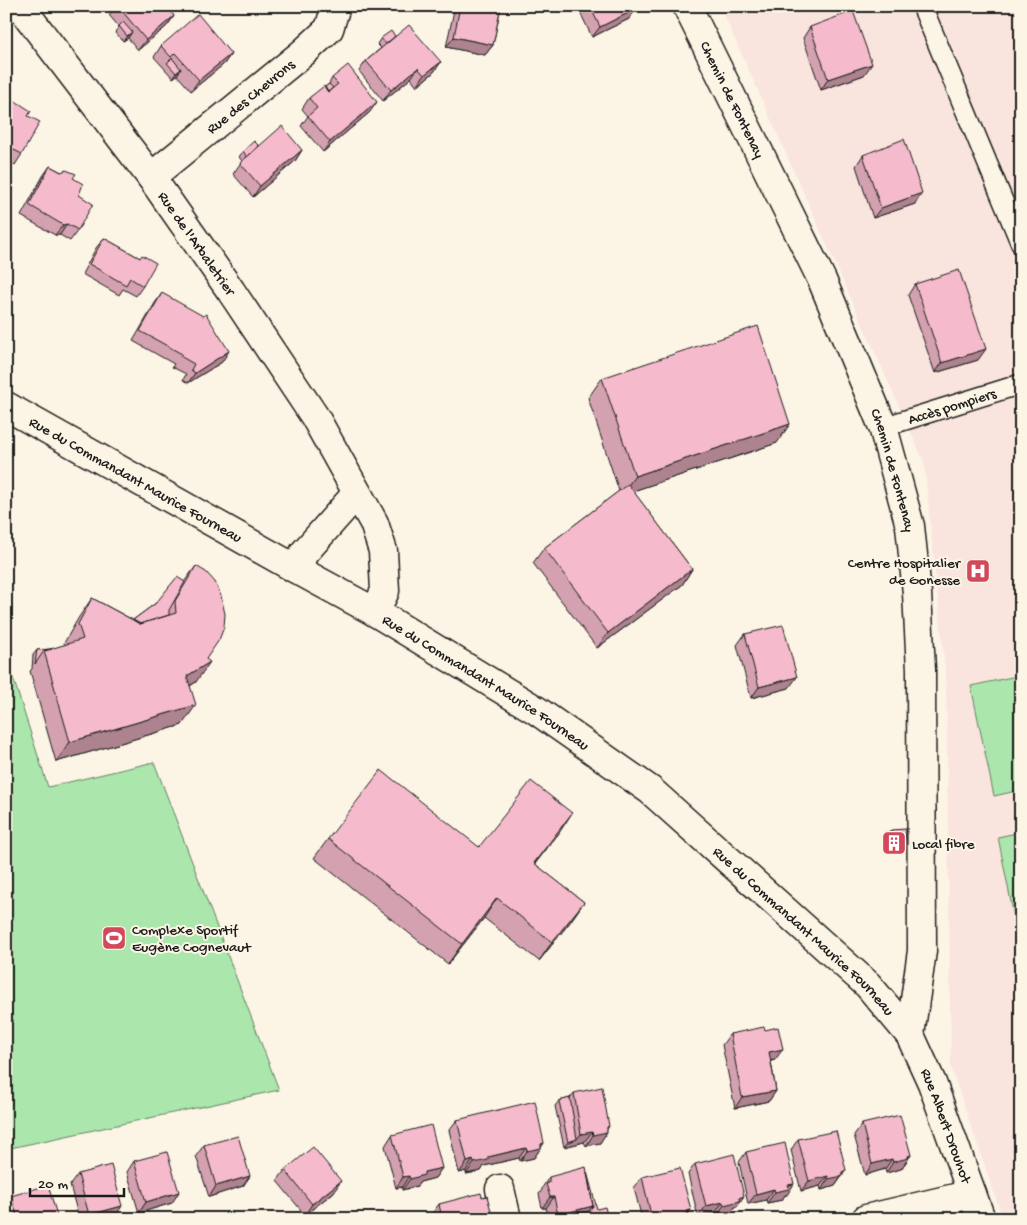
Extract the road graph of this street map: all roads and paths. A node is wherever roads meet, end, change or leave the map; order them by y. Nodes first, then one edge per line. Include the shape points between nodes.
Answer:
1 (20, 6) edge
2 (336, 6) edge
3 (687, 6) edge
4 (922, 6) edge
5 (151, 176) junction
6 (1021, 244) edge
7 (1021, 384) edge
8 (6, 406) edge
9 (883, 427) junction
10 (357, 493) junction
11 (296, 569) junction
12 (375, 612) junction
13 (910, 1035) junction
14 (500, 1189) dead end
15 (976, 1206) edge
16 (507, 1219) edge
17 (866, 1219) edge

1 - 5 street, Rue de l'Arbaletrier
2 - 5 street, Rue des Chevrons via 330,29
3 - 9 street, Chemin de Fontenay via 822,280
4 - 6 lane
5 - 10 street, Rue de l'Arbaletrier via 315,417
7 - 9 lane, Accès pompiers
8 - 11 street, Rue du Commandant Maurice Fourneau
9 - 13 street, Chemin de Fontenay via 910,526 919,632 922,951
10 - 11 street via 304,553
10 - 12 street, Rue de l'Arbaletrier via 374,523 383,551 385,591
11 - 12 street, Rue du Commandant Maurice Fourneau
12 - 13 street, Rue du Commandant Maurice Fourneau via 536,710 650,790 868,985
13 - 15 street, Rue Albert Drouhot via 932,1082
14 - 16 street
15 - 17 street

